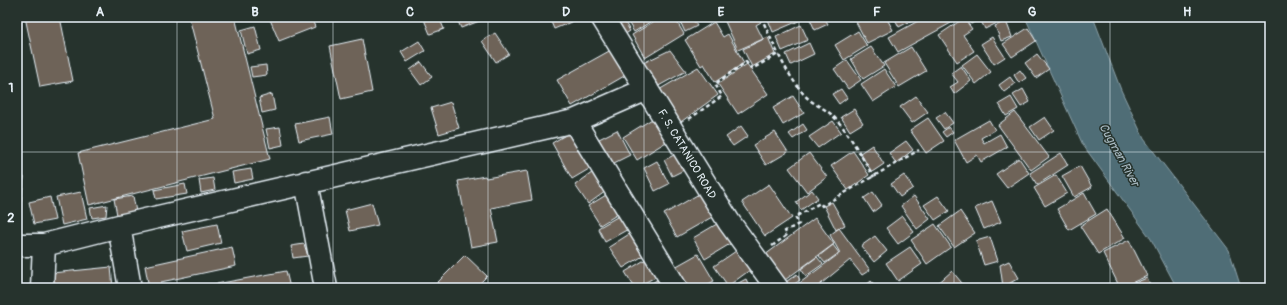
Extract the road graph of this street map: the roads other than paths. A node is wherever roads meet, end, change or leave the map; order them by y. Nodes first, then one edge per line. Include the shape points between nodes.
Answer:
1 (602, 17) edge
2 (647, 89) junction
3 (574, 121) junction
4 (306, 182) junction
5 (119, 226) junction
6 (17, 245) edge
7 (44, 245) junction
8 (42, 288) edge
9 (130, 288) edge
10 (326, 288) edge
11 (676, 288) edge
12 (777, 288) edge

1 - 2 street, F. S. CATANICO ROAD
2 - 3 street
2 - 12 street, F. S. CATANICO ROAD via 729,222
3 - 4 street
3 - 11 street
4 - 5 street
4 - 10 street
5 - 7 street
5 - 9 street
6 - 7 street
7 - 8 street

